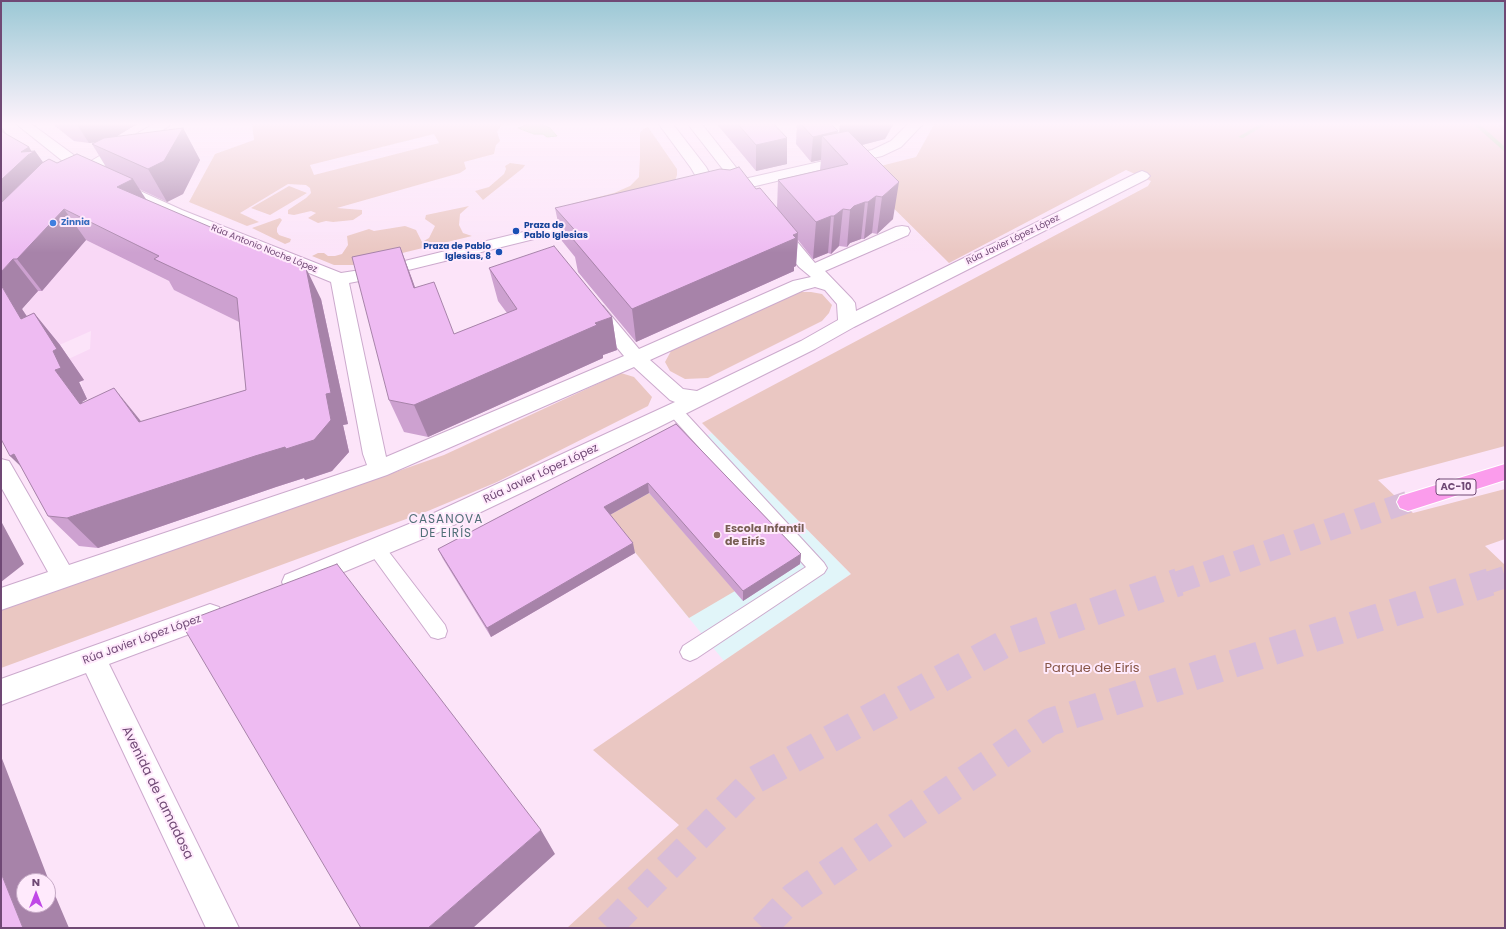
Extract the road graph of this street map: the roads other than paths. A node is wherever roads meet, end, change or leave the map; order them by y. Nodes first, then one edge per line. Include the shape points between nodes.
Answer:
1 (79, 166) edge
2 (93, 166) edge
3 (698, 166) edge
4 (725, 166) edge
5 (825, 166) edge
6 (85, 171) junction
7 (1142, 176) dead end
8 (62, 185) edge
9 (740, 188) junction
10 (602, 218) edge
11 (770, 220) edge
12 (902, 231) dead end
13 (813, 270) junction
14 (339, 279) junction
15 (831, 286) junction
16 (584, 295) edge
17 (847, 313) junction
18 (636, 358) junction
19 (699, 399) junction
20 (675, 411) junction
21 (1, 467) edge
22 (379, 469) junction
23 (1505, 472) edge
24 (1408, 502) tunnel mouth
25 (376, 548) junction
26 (63, 578) junction
27 (277, 588) edge
28 (1, 599) edge
29 (227, 609) edge
30 (438, 631) dead end
31 (690, 652) dead end
32 (93, 658) junction
33 (1, 692) edge
34 (223, 928) edge

1 - 6 street, Rúa Antonio Noche López
2 - 6 street
3 - 9 street via 706,190 709,179 719,176 731,176
4 - 9 street
5 - 9 street
6 - 8 street
6 - 14 street, Rúa Antonio Noche López via 176,213
7 - 17 street, Rúa Javier López López via 884,304
10 - 14 street via 541,240
11 - 13 street
12 - 13 street
13 - 15 street
14 - 22 street
15 - 17 street
15 - 18 street via 815,282 799,285
16 - 18 street
17 - 19 street, Rúa Javier López López via 808,345
18 - 19 street via 677,395
18 - 22 street
19 - 20 street, Rúa Javier López López
20 - 25 street, Rúa Javier López López via 429,526
20 - 31 lane via 818,568
21 - 26 street
22 - 26 street
23 - 24 main road, AC-10
25 - 27 street, Rúa Javier López López
25 - 30 lane
26 - 28 street
29 - 32 street, Rúa Javier López López
32 - 33 street, Rúa Javier López López
32 - 34 street, Avenida de Lamadosa

